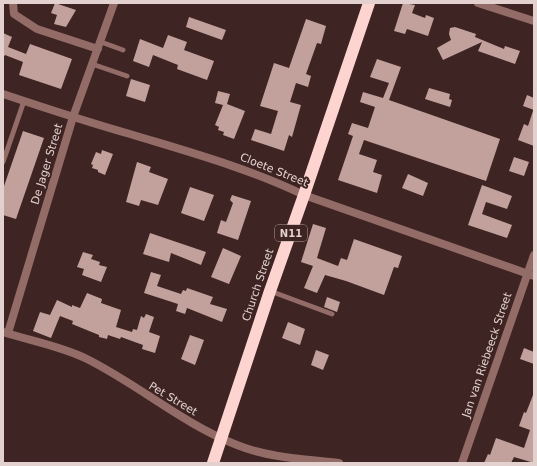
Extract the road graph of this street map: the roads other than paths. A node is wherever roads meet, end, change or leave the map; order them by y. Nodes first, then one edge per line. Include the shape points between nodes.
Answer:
1 (13, 3) edge
2 (114, 3) edge
3 (369, 3) edge
4 (478, 3) edge
5 (534, 21) edge
6 (99, 45) junction
7 (123, 50) dead end
8 (92, 64) junction
9 (127, 76) dead end
10 (3, 94) edge
11 (24, 101) junction
12 (73, 117) junction
13 (3, 162) edge
14 (304, 195) junction
15 (534, 255) edge
16 (531, 275) edge
17 (270, 291) junction
18 (332, 314) dead end
19 (6, 332) edge
20 (222, 438) junction
21 (213, 463) edge
22 (339, 463) edge
23 (462, 463) edge

1 - 6 street via 14,14 33,27
2 - 6 street, De Jager Street
3 - 14 highway, Church Street / N11
4 - 5 street
6 - 7 lane
6 - 8 street, De Jager Street
8 - 9 lane
8 - 12 street, De Jager Street
10 - 11 street, Cloete Street
11 - 12 street, Cloete Street
11 - 13 lane
12 - 14 street, Cloete Street via 222,162 272,179
12 - 19 street, De Jager Street
14 - 16 street, Cloete Street
14 - 17 highway, Church Street / N11
15 - 16 street, Jan van Riebeeck Street
16 - 23 street, Jan van Riebeeck Street
17 - 18 lane
17 - 20 highway, Church Street / N11
19 - 20 street, Pet Street via 85,358 187,420
20 - 21 highway, Church Street / N11
20 - 22 street, Pet Street via 267,454

